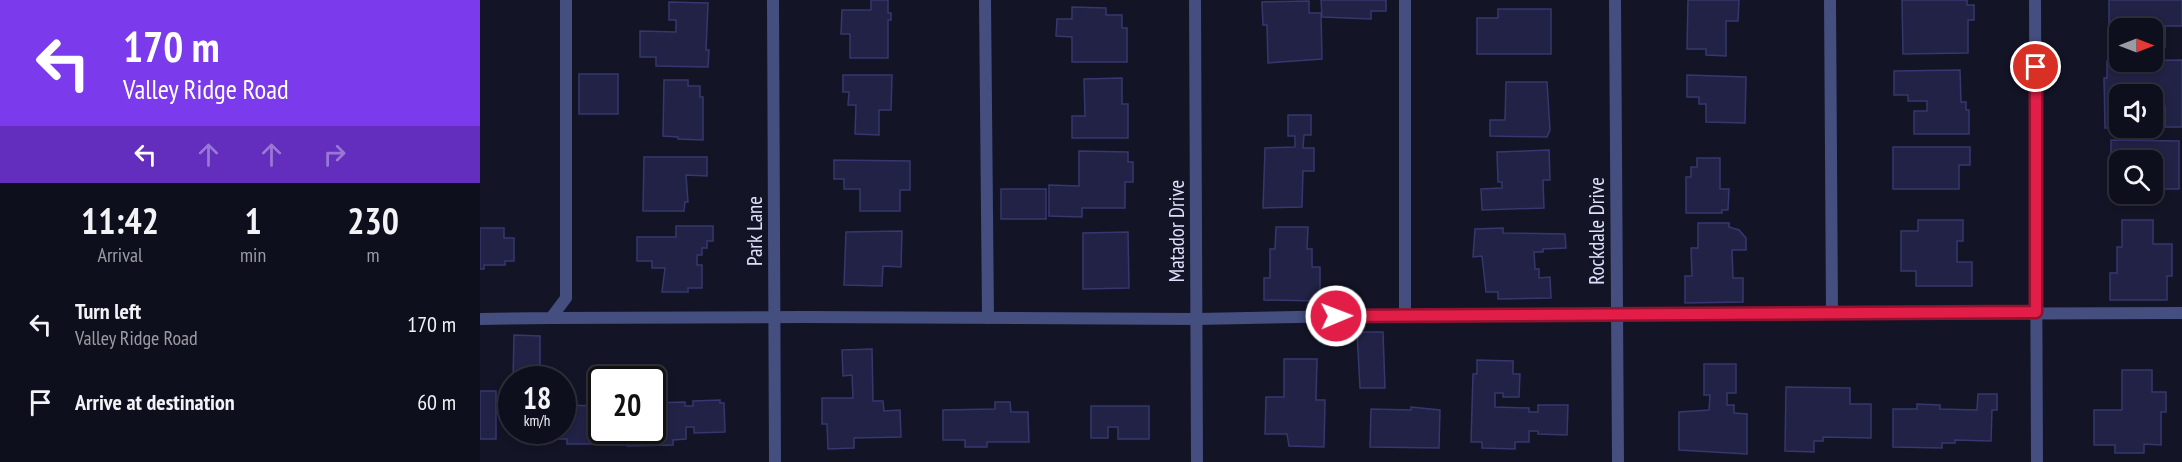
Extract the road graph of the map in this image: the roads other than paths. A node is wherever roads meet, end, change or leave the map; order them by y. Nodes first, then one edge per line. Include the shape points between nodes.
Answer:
1 (566, 0) edge
2 (773, 0) edge
3 (985, 0) edge
4 (1195, 0) edge
5 (1405, 0) edge
6 (1615, 0) edge
7 (1830, 0) edge
8 (2035, 0) edge
9 (2036, 312) junction
10 (2182, 313) edge
11 (1832, 314) junction
12 (1405, 315) junction
13 (1617, 315) junction
14 (774, 316) junction
15 (550, 318) junction
16 (988, 318) junction
17 (480, 319) edge
18 (1197, 319) junction
19 (775, 462) edge
20 (1197, 462) edge
21 (1618, 462) edge
22 (2037, 462) edge

1 - 15 street via 567,280 566,298
2 - 14 street, Park Lane
3 - 16 street
4 - 18 street, Matador Drive
5 - 12 street
6 - 13 street, Rockdale Drive
7 - 11 street
8 - 9 street
9 - 10 street
9 - 11 street
9 - 22 street
11 - 13 street
12 - 13 street
12 - 18 street
13 - 21 street, Rockdale Drive
14 - 15 street
14 - 16 street
14 - 19 street, Park Lane
15 - 17 street
16 - 18 street
18 - 20 street, Matador Drive

